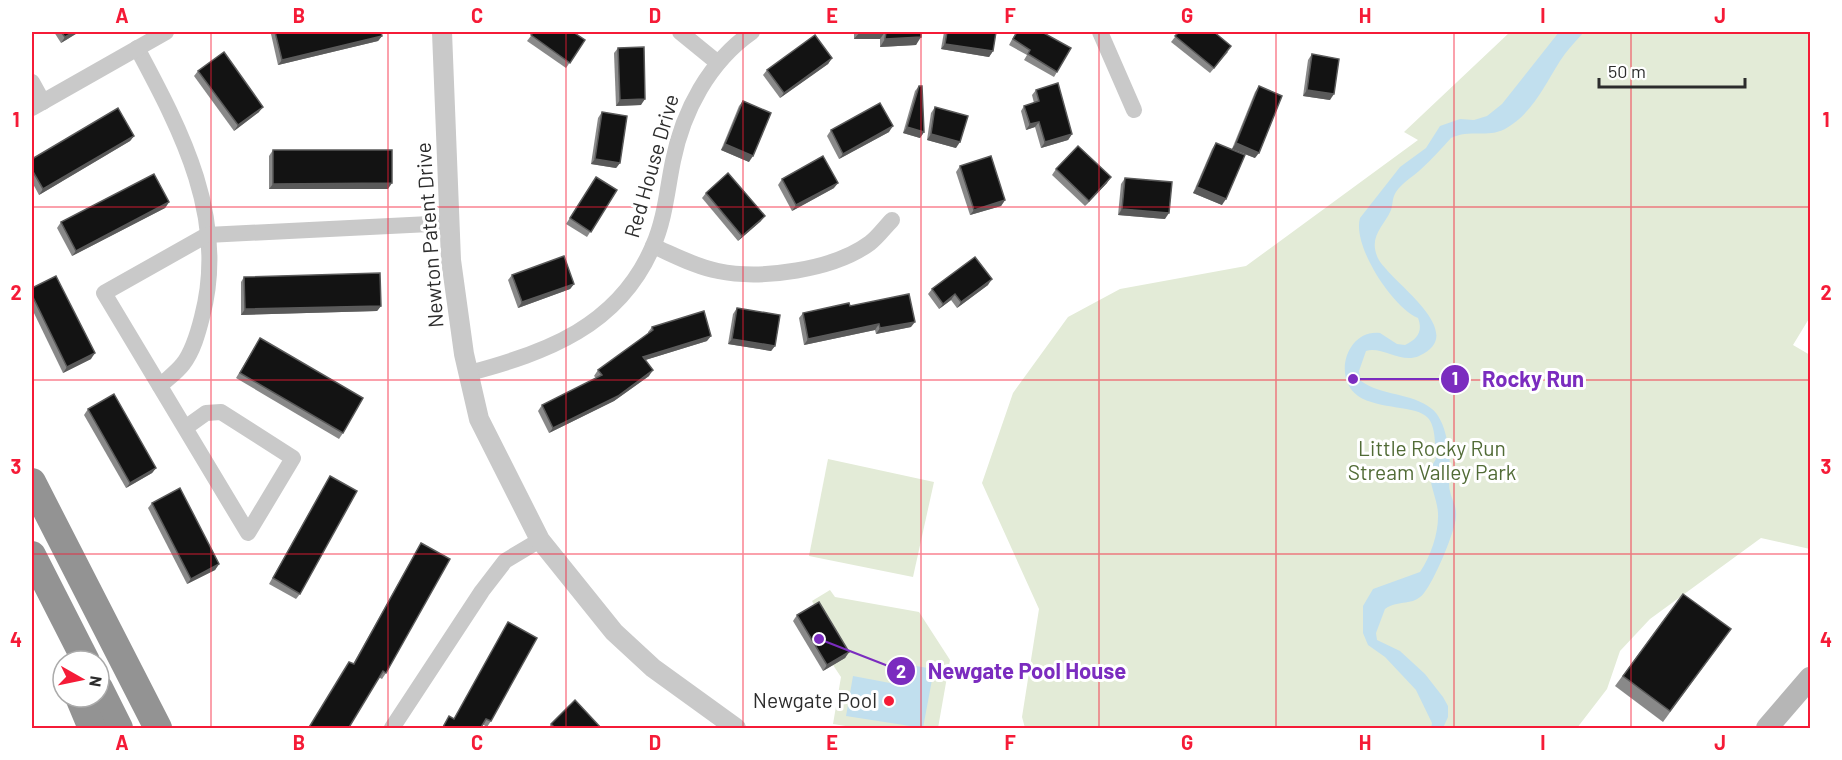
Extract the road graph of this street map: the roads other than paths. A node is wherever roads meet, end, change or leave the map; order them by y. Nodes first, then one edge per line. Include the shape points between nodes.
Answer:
1 (166, 32) edge
2 (442, 32) edge
3 (680, 32) edge
4 (752, 32) edge
5 (1100, 32) edge
6 (137, 48) junction
7 (718, 63) junction
8 (32, 82) edge
9 (38, 105) edge
10 (1134, 110) dead end
11 (892, 220) dead end
12 (450, 223) junction
13 (207, 235) junction
14 (653, 246) junction
15 (469, 373) junction
16 (160, 386) junction
17 (185, 428) junction
18 (32, 482) edge
19 (540, 540) junction
20 (32, 555) edge
21 (32, 593) edge
22 (58, 649) edge
23 (80, 649) edge
24 (1810, 678) edge
25 (84, 709) edge
26 (109, 709) edge
27 (92, 729) edge
28 (119, 729) edge
29 (158, 729) edge
30 (392, 729) edge
31 (736, 729) edge
32 (1767, 729) edge

1 - 6 street
2 - 12 street, Newton Patent Drive
3 - 7 street
4 - 7 street, Red House Drive
5 - 10 street
6 - 9 street
6 - 13 street via 180,129 201,187
7 - 14 street, Red House Drive via 696,94 684,123
8 - 9 street
11 - 14 street via 871,243 848,256 773,274 718,271
12 - 13 street
12 - 15 street, Newton Patent Drive via 459,324
13 - 16 street via 208,293 197,335 183,363
13 - 16 street via 104,293
14 - 15 street, Red House Drive via 629,286 580,332 519,360
15 - 19 street, Newton Patent Drive via 479,419
16 - 17 street
17 - 17 street via 243,524 248,533 292,458 221,412 206,413
18 - 29 highway
19 - 30 street via 505,561
19 - 31 street, Newton Patent Drive via 614,632 654,668
20 - 23 highway
21 - 22 highway
24 - 32 main road
25 - 27 highway
26 - 28 highway

